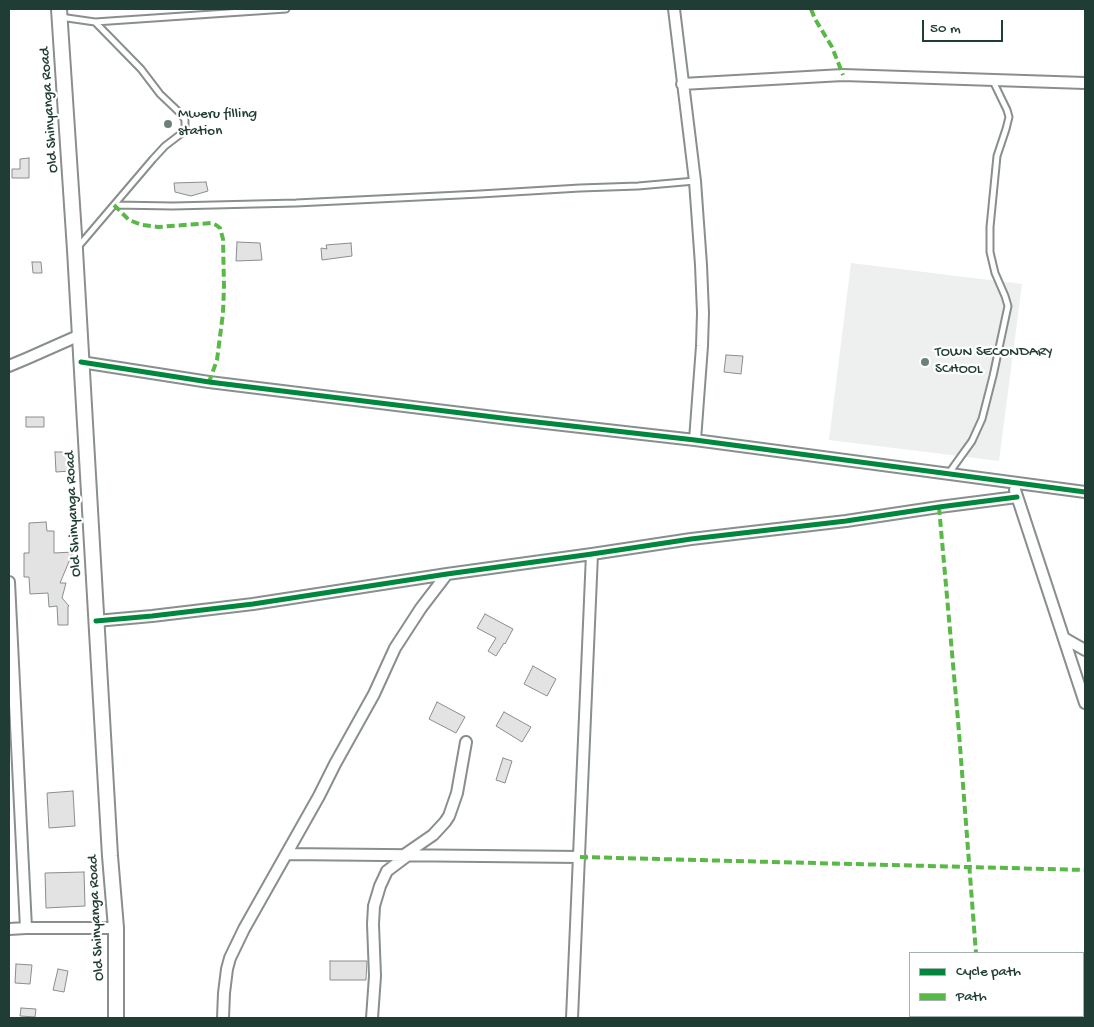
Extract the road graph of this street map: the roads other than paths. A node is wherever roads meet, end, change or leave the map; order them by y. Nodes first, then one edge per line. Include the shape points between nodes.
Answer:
1 (286, 9) edge
2 (674, 9) edge
3 (60, 13) edge
4 (95, 22) junction
5 (993, 80) junction
6 (1085, 83) edge
7 (682, 84) junction
8 (695, 181) junction
9 (114, 205) junction
10 (75, 250) junction
11 (80, 335) junction
12 (81, 362) junction
13 (9, 366) edge
14 (695, 440) junction
15 (948, 474) junction
16 (1012, 482) junction
17 (1085, 492) edge
18 (1016, 497) junction
19 (592, 554) junction
20 (447, 574) junction
21 (9, 582) edge
22 (96, 621) junction
23 (1064, 638) junction
24 (1085, 650) edge
25 (1085, 703) edge
26 (466, 742) dead end
27 (287, 854) junction
28 (405, 856) junction
29 (580, 857) junction
30 (26, 928) junction
31 (116, 928) junction
32 (9, 929) edge
33 (116, 1018) edge
34 (223, 1018) edge
35 (372, 1018) edge
36 (572, 1018) edge

1 - 4 lane
2 - 7 street
3 - 4 lane
3 - 10 main road, Old Shinyanga Road
4 - 9 lane via 185,120 184,130 159,152
5 - 6 street
5 - 7 street via 843,75
5 - 15 lane via 1009,117 997,156 990,252 994,273 1008,306 982,419 972,440
7 - 8 street
8 - 9 lane via 296,204
8 - 14 street via 703,313
9 - 10 lane
10 - 11 main road, Old Shinyanga Road
11 - 12 main road, Old Shinyanga Road
11 - 13 street
12 - 14 street via 209,382
12 - 22 main road, Old Shinyanga Road
14 - 15 street
15 - 16 street
16 - 17 street
16 - 18 street
18 - 19 street
18 - 23 street
19 - 20 street
19 - 29 street
20 - 22 street via 253,604
20 - 27 street via 395,648 374,694
21 - 30 street
22 - 31 main road, Old Shinyanga Road
23 - 24 street
23 - 25 street
26 - 28 street via 457,793 449,816 433,835
27 - 28 street
27 - 34 street via 230,958 225,978
28 - 29 street
28 - 35 street via 387,872 374,906
29 - 36 street
30 - 31 street
30 - 32 street
31 - 33 main road, Old Shinyanga Road

